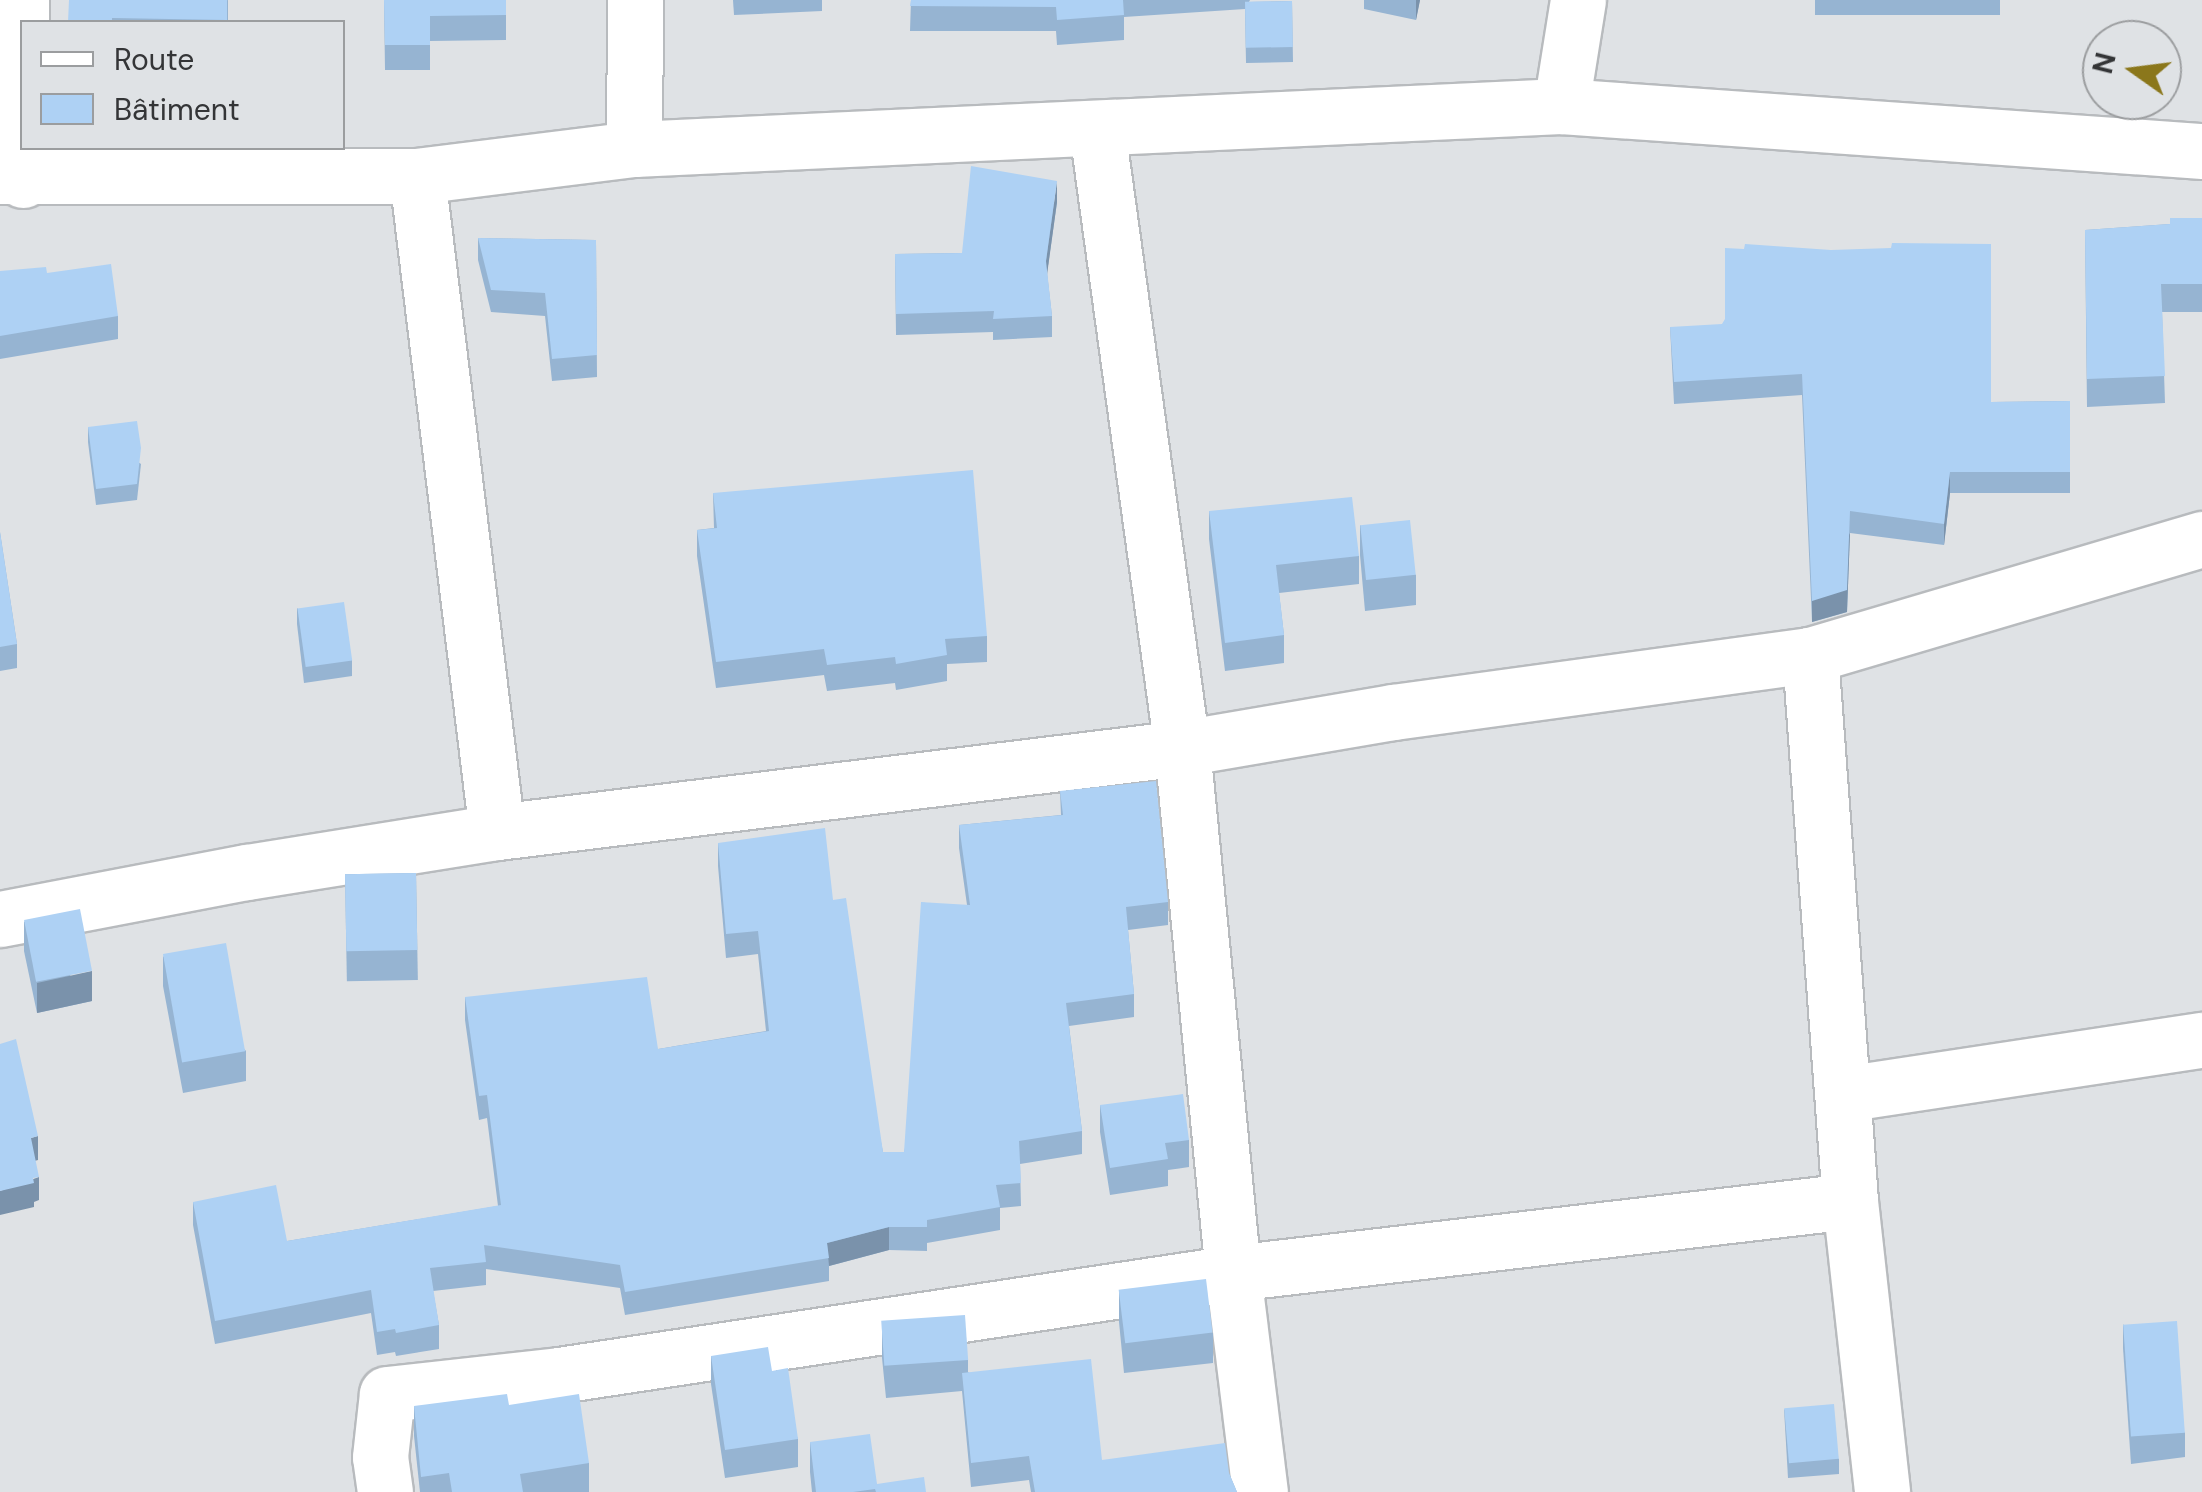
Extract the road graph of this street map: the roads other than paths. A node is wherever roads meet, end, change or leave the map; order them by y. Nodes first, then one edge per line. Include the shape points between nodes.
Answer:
1 (20, 0) edge
2 (635, 0) edge
3 (1578, 0) edge
4 (1560, 106) junction
5 (1097, 130) junction
6 (634, 149) junction
7 (2202, 151) edge
8 (418, 176) junction
9 (11, 178) edge
10 (2202, 539) edge
11 (1810, 656) junction
12 (1182, 748) junction
13 (497, 832) junction
14 (0, 919) edge
15 (2202, 1040) edge
16 (1843, 1094) junction
17 (1850, 1201) junction
18 (1233, 1273) junction
19 (385, 1492) edge
20 (1260, 1492) edge
21 (1882, 1492) edge

1 - 9 street
2 - 6 street
3 - 4 street
4 - 5 street
4 - 7 street
5 - 6 street
5 - 12 street
6 - 8 street
8 - 9 street
8 - 13 street
10 - 11 street
11 - 12 street via 1393,712
11 - 16 street
12 - 13 street
12 - 18 street
13 - 14 street
15 - 16 street
16 - 17 street
17 - 18 street
17 - 21 street
18 - 19 street via 578,1372 387,1394 380,1456
18 - 20 street

